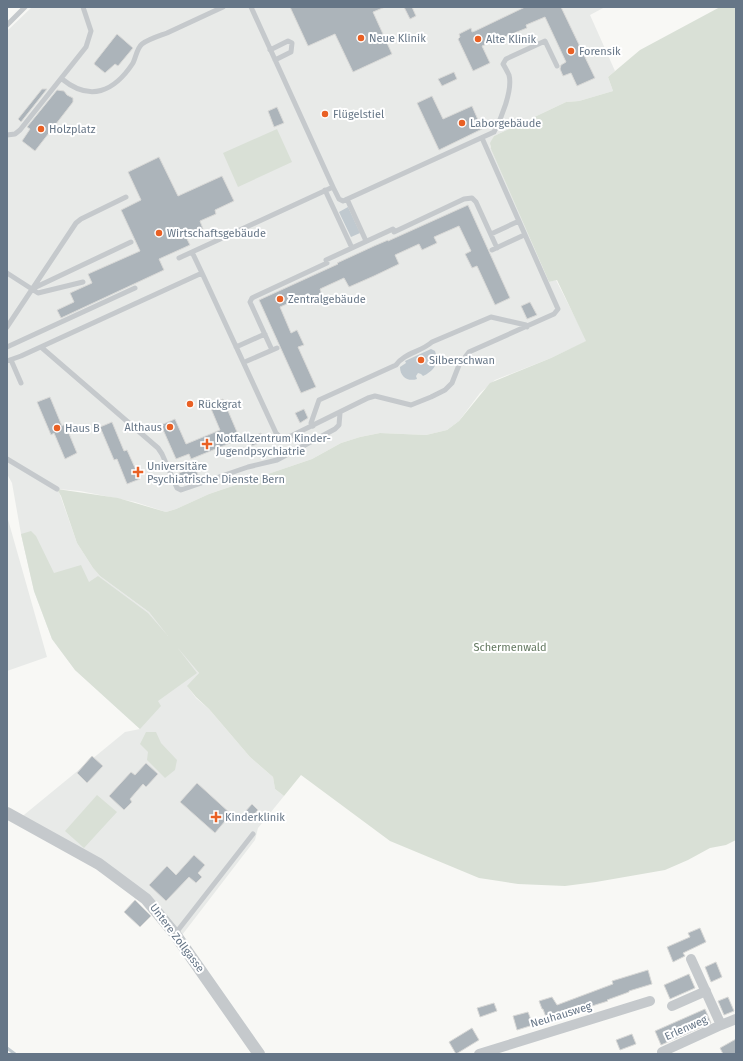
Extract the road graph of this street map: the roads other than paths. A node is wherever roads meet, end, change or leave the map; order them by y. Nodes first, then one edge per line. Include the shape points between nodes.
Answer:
1 (25, 7) edge
2 (83, 7) edge
3 (223, 7) edge
4 (251, 7) edge
5 (7, 25) edge
6 (270, 50) junction
7 (275, 60) junction
8 (557, 66) dead end
9 (62, 79) junction
10 (7, 135) edge
11 (482, 138) junction
12 (333, 187) junction
13 (325, 190) junction
14 (126, 197) dead end
15 (347, 199) junction
16 (519, 222) junction
17 (491, 234) junction
18 (522, 236) dead end
19 (366, 241) junction
20 (131, 242) dead end
21 (352, 248) junction
22 (192, 252) junction
23 (179, 258) dead end
24 (7, 273) edge
25 (202, 273) junction
26 (83, 282) dead end
27 (135, 288) dead end
28 (32, 289) junction
29 (7, 327) edge
30 (527, 327) junction
31 (265, 334) junction
32 (7, 347) edge
33 (41, 347) junction
34 (236, 347) junction
35 (9, 360) edge
36 (247, 361) dead end
37 (21, 383) dead end
38 (340, 413) junction
39 (313, 426) junction
40 (7, 459) edge
41 (57, 489) dead end
42 (7, 813) edge
43 (253, 834) dead end
44 (175, 934) junction
45 (691, 959) dead end
46 (706, 991) junction
47 (650, 1000) dead end
48 (672, 1006) dead end
49 (736, 1019) edge
50 (721, 1026) junction
51 (662, 1052) dead end
52 (259, 1054) edge
53 (479, 1054) edge

1 - 5 lane
2 - 9 lane via 90,25 90,37 83,52
3 - 9 lane via 142,44 128,69 106,88 84,92
4 - 6 lane
6 - 7 lane
6 - 7 lane via 288,41 292,43 291,52
7 - 12 lane
8 - 11 lane via 545,41 504,60 503,64 509,75 505,107 494,132
9 - 10 lane via 20,130
11 - 15 lane
11 - 16 lane
12 - 13 lane
12 - 15 lane via 340,201
13 - 21 lane
13 - 22 lane
14 - 28 lane via 76,223
15 - 19 lane
16 - 17 lane
16 - 30 lane via 558,309 554,314
17 - 18 lane via 495,249
17 - 19 lane via 476,202 468,198 394,232 393,229
19 - 21 lane
20 - 28 lane
21 - 31 lane via 326,260 327,263 252,298 250,302
22 - 23 lane
22 - 25 lane
24 - 28 lane
25 - 33 lane
25 - 34 lane
26 - 28 lane via 38,293
27 - 32 lane
28 - 29 lane
30 - 38 lane via 469,352 459,365 452,383 431,397 411,406 375,396
30 - 39 lane via 526,324 491,317 432,342 400,359 396,365 319,400
31 - 34 lane
31 - 36 lane via 274,349
33 - 35 lane
33 - 38 lane via 155,445 162,454 177,488 181,490 277,460 335,429 339,425
34 - 39 lane via 278,436 288,437
35 - 37 lane
38 - 39 lane
40 - 41 lane
42 - 44 street, Untere Zollgasse via 99,864 128,884 146,899
43 - 44 lane
44 - 52 street, Untere Zollgasse
45 - 46 street, Erlenweg
46 - 48 street
46 - 50 street, Erlenweg
47 - 53 street, Neuhausweg
49 - 50 street, Erlenweg
50 - 51 street, Erlenweg

